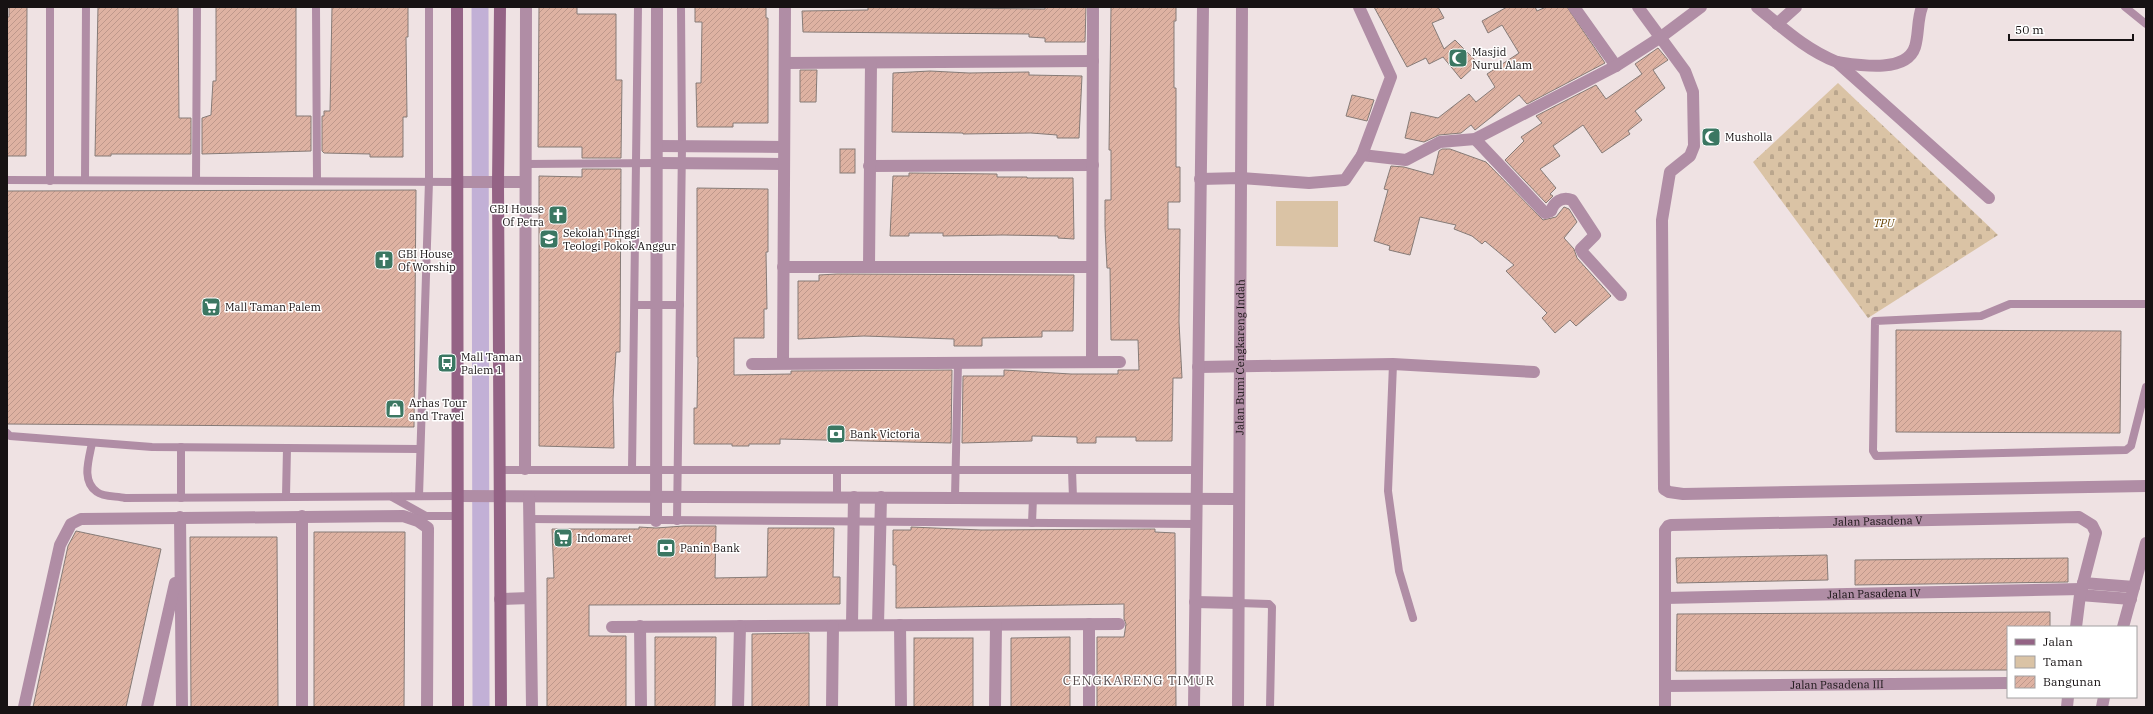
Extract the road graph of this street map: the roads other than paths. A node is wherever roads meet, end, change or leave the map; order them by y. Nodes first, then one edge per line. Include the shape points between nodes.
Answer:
1 (50, 7) edge
2 (86, 7) edge
3 (197, 7) edge
4 (316, 7) edge
5 (429, 7) edge
6 (457, 7) edge
7 (500, 7) edge
8 (526, 7) edge
9 (638, 7) edge
10 (657, 7) edge
11 (681, 7) edge
12 (785, 7) edge
13 (1093, 7) edge
14 (1202, 7) edge
15 (1242, 7) edge
16 (1359, 7) edge
17 (1574, 7) edge
18 (1638, 7) edge
19 (1701, 7) edge
20 (1757, 7) edge
21 (1796, 7) edge
22 (1922, 7) edge
23 (2125, 7) edge
24 (1777, 24) junction
25 (2146, 24) edge
26 (1661, 37) junction
27 (1093, 61) junction
28 (1837, 62) junction
29 (785, 63) junction
30 (871, 63) junction
31 (1616, 66) junction
32 (1475, 139) junction
33 (657, 146) junction
34 (682, 146) junction
35 (784, 146) junction
36 (1362, 155) junction
37 (638, 163) junction
38 (658, 163) junction
39 (682, 163) junction
40 (526, 164) junction
41 (783, 164) junction
42 (1093, 165) junction
43 (869, 166) junction
44 (1241, 178) junction
45 (1200, 179) junction
46 (7, 180) edge
47 (85, 180) junction
48 (196, 180) junction
49 (316, 180) junction
50 (50, 181) junction
51 (429, 181) junction
52 (464, 182) junction
53 (526, 182) junction
54 (494, 183) junction
55 (1989, 198) dead end
56 (869, 266) junction
57 (783, 267) junction
58 (1092, 267) junction
59 (1621, 295) dead end
60 (2146, 304) edge
61 (635, 305) junction
62 (657, 305) junction
63 (680, 305) junction
64 (1092, 362) junction
65 (1120, 362) dead end
66 (783, 363) junction
67 (958, 363) junction
68 (752, 364) dead end
69 (1393, 364) junction
70 (1198, 367) junction
71 (1240, 367) junction
72 (1534, 372) dead end
73 (2146, 387) edge
74 (7, 433) edge
75 (92, 443) junction
76 (181, 447) junction
77 (286, 448) junction
78 (420, 449) junction
79 (525, 469) junction
80 (499, 470) junction
81 (632, 470) junction
82 (656, 470) junction
83 (678, 470) junction
84 (837, 470) junction
85 (956, 470) junction
86 (1072, 470) junction
87 (1197, 470) junction
88 (2146, 486) edge
89 (286, 496) junction
90 (419, 496) junction
91 (463, 496) junction
92 (854, 496) junction
93 (392, 497) junction
94 (495, 497) junction
95 (529, 497) junction
96 (837, 497) junction
97 (881, 497) junction
98 (956, 497) junction
99 (181, 498) junction
100 (655, 498) junction
101 (678, 498) junction
102 (1033, 498) junction
103 (1073, 498) junction
104 (1197, 498) junction
105 (1239, 499) junction
106 (302, 516) junction
107 (458, 516) junction
108 (180, 517) junction
109 (529, 519) junction
110 (656, 521) junction
111 (677, 521) junction
112 (854, 522) junction
113 (880, 522) junction
114 (1032, 523) junction
115 (1196, 524) junction
116 (2146, 543) edge
117 (180, 565) junction
118 (2082, 589) junction
119 (2133, 593) junction
120 (530, 598) junction
121 (1665, 598) junction
122 (500, 599) junction
123 (1195, 602) junction
124 (1238, 603) junction
125 (1413, 618) dead end
126 (1089, 624) junction
127 (1119, 624) dead end
128 (852, 625) junction
129 (878, 625) junction
130 (900, 625) junction
131 (996, 625) junction
132 (640, 626) junction
133 (740, 626) junction
134 (833, 626) junction
135 (2076, 626) edge
136 (2123, 626) edge
137 (612, 627) dead end
138 (2007, 683) edge
139 (1665, 686) junction
140 (24, 707) edge
141 (147, 707) edge
142 (182, 707) edge
143 (302, 707) edge
144 (427, 707) edge
145 (458, 707) edge
146 (501, 707) edge
147 (532, 707) edge
148 (641, 707) edge
149 (738, 707) edge
150 (832, 707) edge
151 (901, 707) edge
152 (995, 707) edge
153 (1089, 707) edge
154 (1194, 707) edge
155 (1238, 707) edge
156 (1270, 707) edge
157 (1665, 707) edge

1 - 50 lane
2 - 47 lane
3 - 48 lane
4 - 49 lane
5 - 51 lane
6 - 52 street
7 - 54 street
8 - 40 street
9 - 37 lane
10 - 33 street
11 - 34 lane
12 - 29 street
13 - 27 street
14 - 45 street
15 - 44 street, Jalan Bumi Cengkareng Indah
16 - 36 street via 1391,77
17 - 31 street
18 - 26 street
19 - 26 street
20 - 24 street
21 - 24 street
22 - 28 street via 1915,47 1909,57 1891,65 1879,66
23 - 25 lane
24 - 28 street via 1819,56
26 - 31 street
26 - 88 street via 1685,71 1693,92 1694,115 1694,146 1690,156 1670,172 1662,220 1664,489 1683,494
27 - 30 street
27 - 42 street
28 - 55 street
29 - 30 street
29 - 35 street
30 - 43 street
31 - 32 street
32 - 36 street via 1440,142 1406,160
32 - 59 street via 1545,213 1551,211 1558,201 1572,200 1595,235 1581,250
33 - 34 street
33 - 38 street
34 - 35 street
34 - 39 lane
35 - 41 street
36 - 44 street via 1345,180 1309,183
37 - 38 lane
37 - 40 lane
37 - 61 lane
38 - 39 street
38 - 62 street
39 - 41 street
39 - 63 lane
40 - 53 street
41 - 57 street
42 - 43 street
42 - 58 street
43 - 56 street
44 - 45 street
44 - 71 street, Jalan Bumi Cengkareng Indah
45 - 70 street
46 - 50 lane
47 - 48 lane
47 - 50 lane
48 - 49 lane
49 - 51 lane
51 - 52 lane
51 - 78 lane
52 - 54 street
52 - 91 street
53 - 54 street
53 - 79 street
54 - 80 street
56 - 57 street
56 - 58 street
57 - 66 street
58 - 64 street
60 - 73 lane via 2010,304 1981,316 1875,321 1873,451 1876,456 2126,450 2131,446
61 - 62 lane
61 - 81 lane
62 - 63 lane
62 - 82 street
63 - 83 lane
64 - 65 street
64 - 67 street
66 - 67 street
66 - 68 street
67 - 85 lane
69 - 71 street
69 - 72 street
69 - 125 lane via 1388,491 1399,571
70 - 71 street
70 - 87 street
71 - 105 street, Jalan Bumi Cengkareng Indah
74 - 75 lane via 10,436
75 - 76 lane
75 - 99 lane via 87,472 88,482 98,493 125,498
76 - 77 lane
76 - 99 lane
77 - 78 lane
77 - 89 lane
78 - 90 lane
79 - 80 lane
79 - 81 lane
80 - 94 street
81 - 82 lane
82 - 83 lane
82 - 100 street
83 - 84 lane
83 - 101 lane
84 - 85 lane
84 - 96 lane
85 - 86 lane
85 - 98 lane
86 - 87 lane
86 - 103 lane
87 - 104 street
89 - 93 lane
89 - 99 lane
90 - 91 lane
90 - 93 lane
91 - 94 street
91 - 107 street
92 - 96 street
92 - 97 street
92 - 112 street
93 - 107 lane via 426,516
94 - 95 street
94 - 122 street
95 - 100 street
95 - 109 street
96 - 101 street
97 - 98 street
97 - 113 street
98 - 102 street
100 - 101 street
100 - 110 street
101 - 111 lane
102 - 103 street
102 - 114 lane
103 - 104 street
104 - 105 street
104 - 115 street
105 - 124 street, Jalan Bumi Cengkareng Indah
106 - 108 street
106 - 143 street
106 - 144 street via 402,516 418,521 428,528
107 - 145 street
108 - 117 street
108 - 140 street via 81,519 71,524 60,545
109 - 110 lane
109 - 120 street
110 - 111 lane
111 - 112 lane
112 - 113 lane
112 - 128 street
113 - 114 lane
113 - 129 street
114 - 115 lane
115 - 123 street
116 - 119 street
117 - 141 street
117 - 142 street
118 - 119 street, Jalan Pasadena IV
118 - 121 street, Jalan Pasadena IV
118 - 121 street, Jalan Pasadena V via 2096,533 2092,525 2079,517 1674,524 1665,530
118 - 135 street
119 - 136 street
120 - 122 street
120 - 147 street
121 - 139 street
122 - 146 street
123 - 124 street
123 - 154 street
124 - 155 street, Jalan Bumi Cengkareng Indah
124 - 156 lane via 1270,604 1272,607
126 - 127 street
126 - 131 street
126 - 153 street
128 - 129 street
128 - 134 street
129 - 130 street
130 - 131 street
130 - 151 street
131 - 152 street
132 - 133 street
132 - 137 street
132 - 148 street
133 - 134 street
133 - 149 street
134 - 150 street
138 - 139 street, Jalan Pasadena III
139 - 157 street

